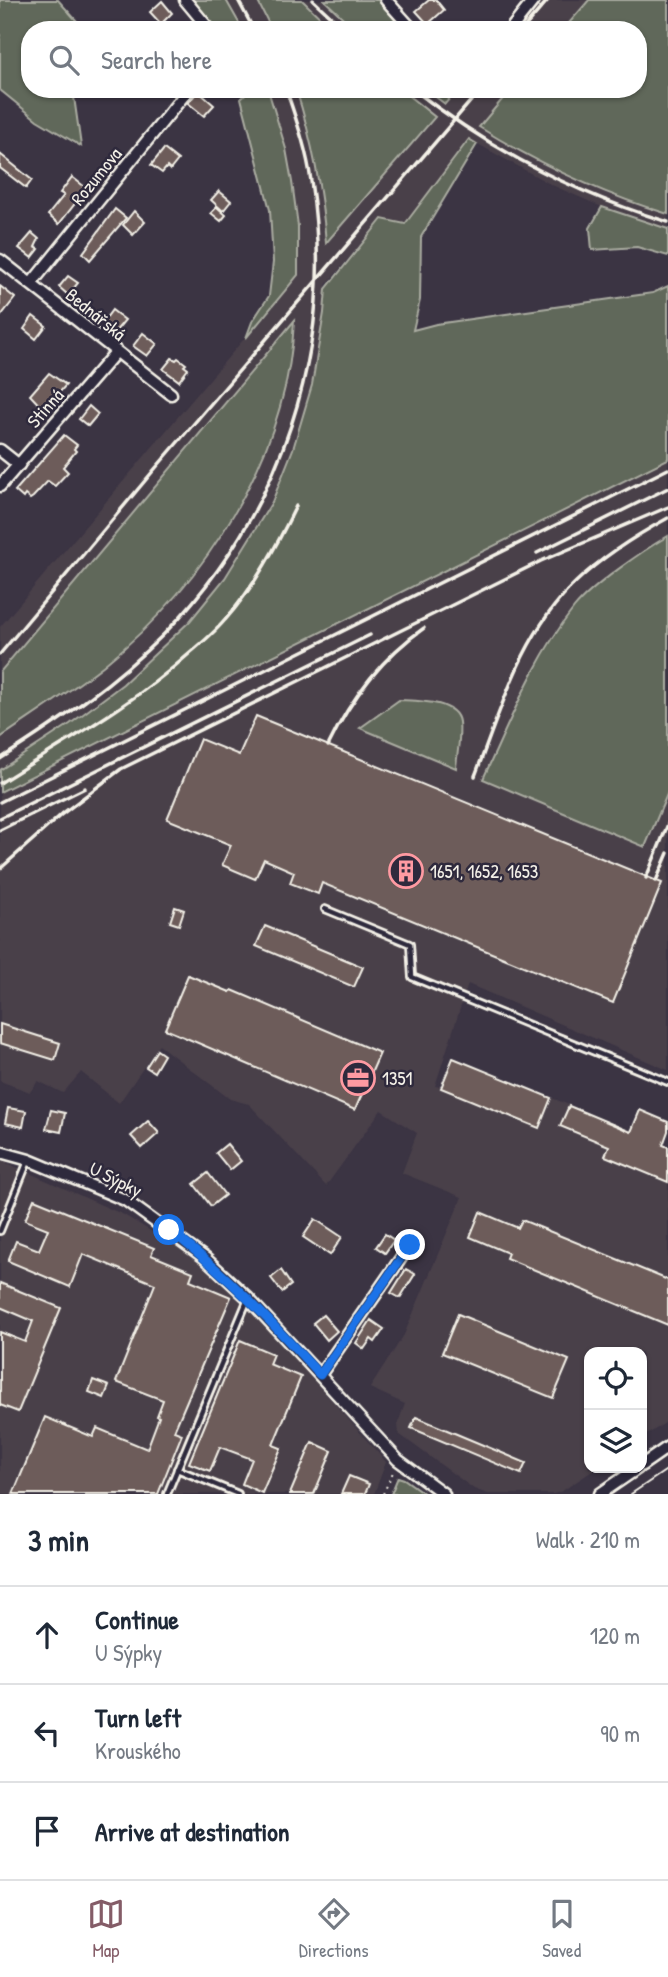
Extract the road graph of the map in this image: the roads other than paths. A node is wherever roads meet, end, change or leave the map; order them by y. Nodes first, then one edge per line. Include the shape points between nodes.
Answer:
1 (185, 0) edge
2 (386, 0) edge
3 (534, 0) edge
4 (202, 21) edge
5 (405, 21) edge
6 (517, 21) edge
7 (182, 98) edge
8 (0, 260) edge
9 (31, 284) junction
10 (116, 352) junction
11 (171, 394) dead end
12 (0, 450) edge
13 (19, 465) junction
14 (0, 486) edge
15 (325, 909) dead end
16 (668, 1082) edge
17 (0, 1152) edge
18 (29, 1160) junction
19 (0, 1231) edge
20 (410, 1245) dead end
21 (248, 1298) junction
22 (320, 1375) junction
23 (668, 1447) edge
24 (647, 1461) edge
25 (177, 1469) junction
26 (630, 1473) edge
27 (167, 1494) edge
28 (237, 1494) edge
29 (444, 1494) edge
30 (600, 1494) edge

1 - 4 street
2 - 5 street
3 - 6 street
7 - 9 street, Rozumova
8 - 9 street, Bednářská
9 - 10 street, Bednářská
10 - 11 street, Bednářská
10 - 13 street, Stinná
12 - 13 street
13 - 14 street, Stinná
15 - 16 lane via 410,944 412,977
17 - 18 street, U Sýpky
18 - 19 lane
18 - 21 street, U Sýpky via 125,1200 205,1258
20 - 22 street
21 - 22 street, U Sýpky
21 - 25 lane
22 - 29 street, U Sýpky via 398,1460
23 - 24 street
25 - 27 lane
25 - 28 lane
26 - 30 street

